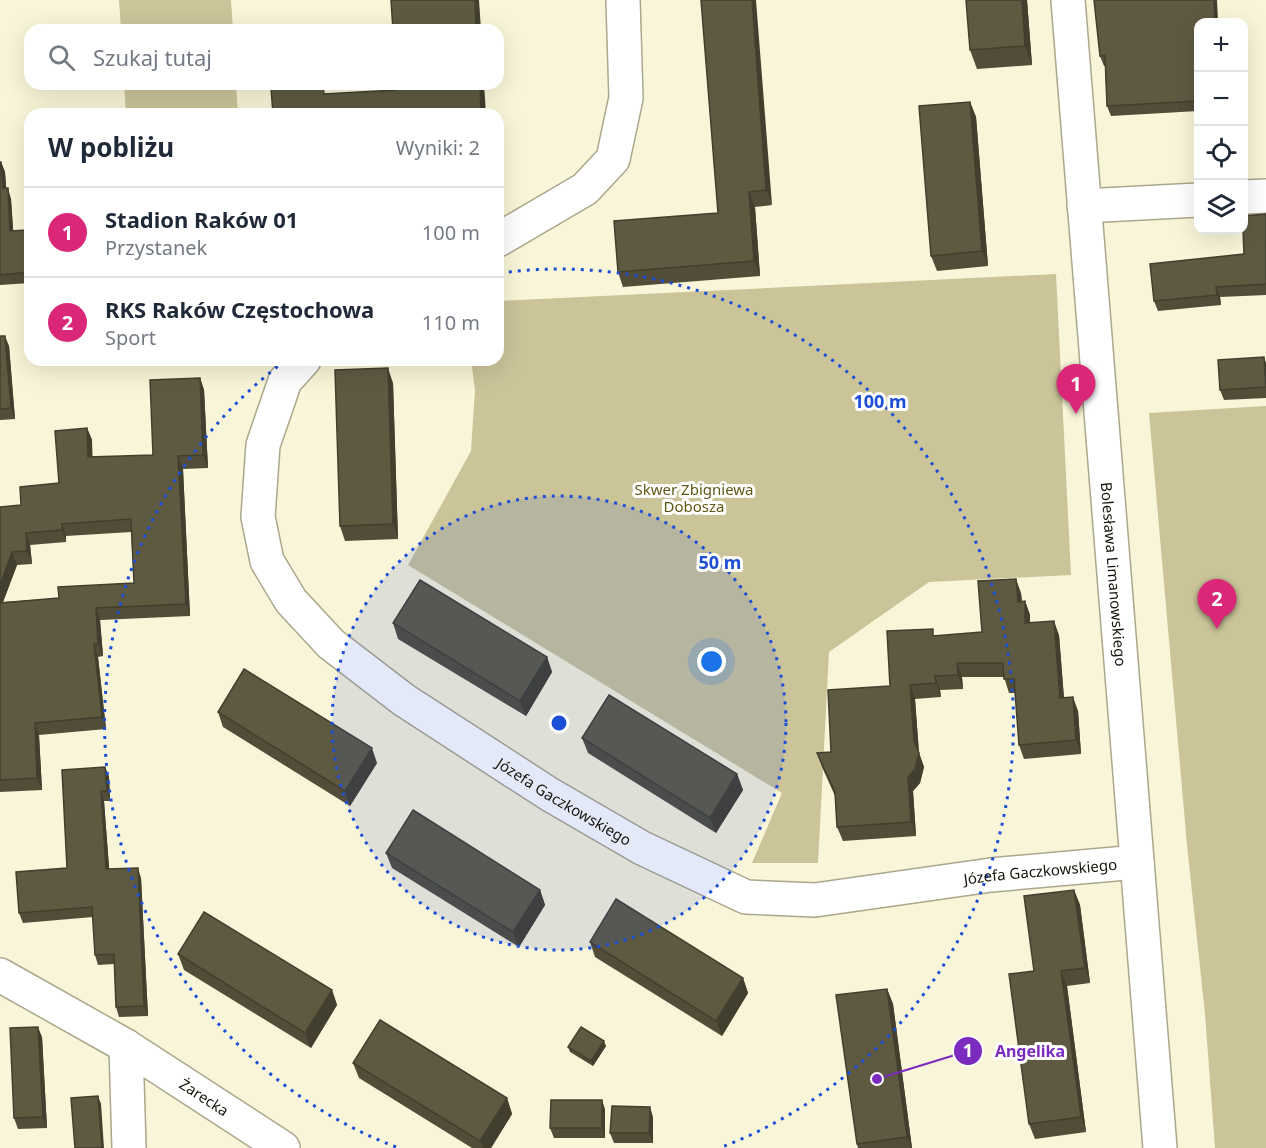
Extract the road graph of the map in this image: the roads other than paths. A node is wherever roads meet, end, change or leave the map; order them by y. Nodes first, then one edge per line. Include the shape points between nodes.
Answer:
1 (623, 0) edge
2 (1068, 0) edge
3 (1266, 196) edge
4 (1248, 197) edge
5 (1194, 200) edge
6 (1084, 206) junction
7 (504, 236) edge
8 (299, 366) edge
9 (1137, 862) junction
10 (0, 975) edge
11 (126, 1046) junction
12 (129, 1148) edge
13 (283, 1148) edge
14 (1160, 1148) edge

1 - 7 street via 626,98 613,159 585,189
2 - 6 street, Bolesława Limanowskiego
3 - 4 street
5 - 6 street
6 - 9 street, Bolesława Limanowskiego
8 - 9 street, Józefa Gaczkowskiego via 285,381 263,445 258,517 267,561 291,601 331,644 404,700 549,794 642,848 746,897 815,900 991,875
9 - 14 street, Bolesława Limanowskiego
10 - 11 street, Żarecka
11 - 12 street
11 - 13 street, Żarecka

